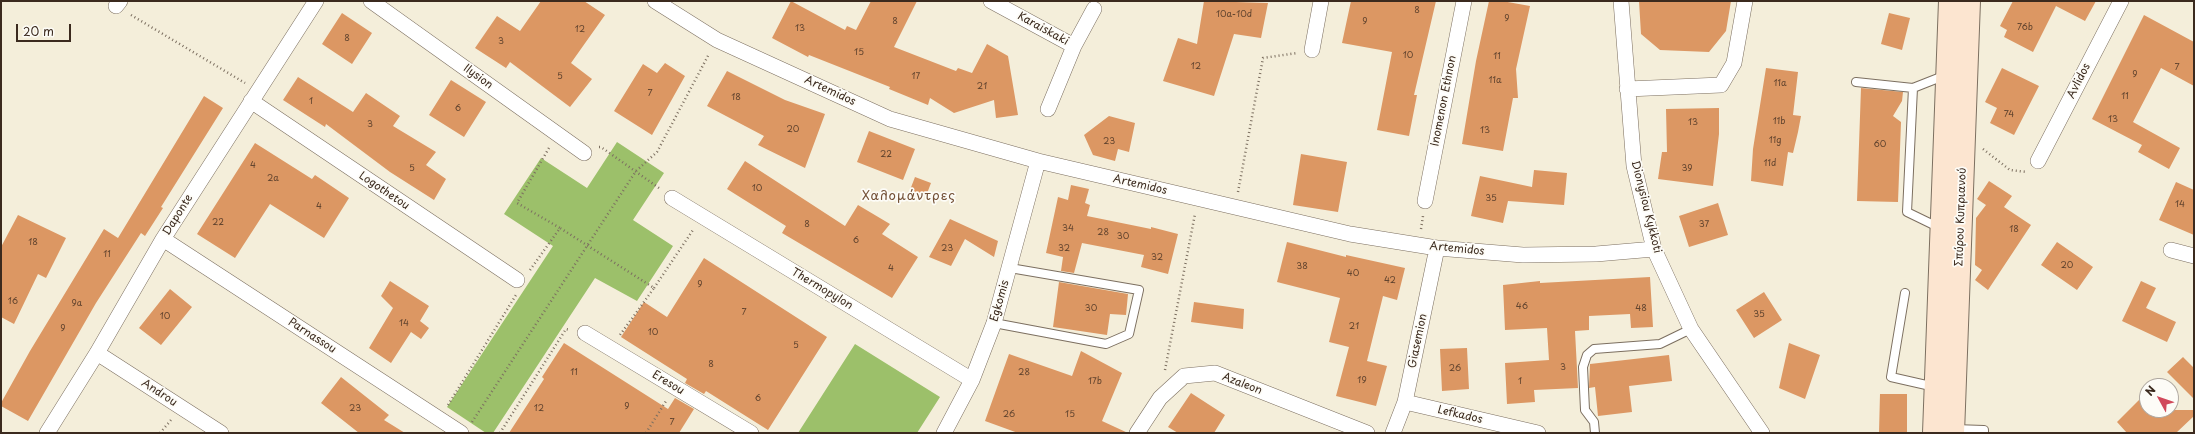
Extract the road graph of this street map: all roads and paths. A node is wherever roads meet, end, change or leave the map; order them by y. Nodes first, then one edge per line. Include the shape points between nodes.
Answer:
1 (316, 1) edge
2 (371, 1) edge
3 (655, 1) edge
4 (992, 1) edge
5 (1321, 1) edge
6 (1464, 1) edge
7 (1621, 1) edge
8 (1746, 1) edge
9 (1950, 1) edge
10 (1970, 1) edge
11 (2121, 1) edge
12 (118, 3) edge
13 (1094, 9) dead end
14 (717, 40) junction
15 (1074, 46) junction
16 (1312, 50) joint
17 (1947, 75) junction
18 (1856, 82) dead end
19 (1913, 88) junction
20 (1627, 89) junction
21 (254, 96) junction
22 (1048, 109) dead end
23 (557, 134) junction
24 (1964, 135) junction
25 (584, 153) joint
26 (1038, 161) junction
27 (2038, 161) joint
28 (636, 171) junction
29 (672, 198) joint
30 (1198, 198) junction
31 (1425, 201) joint
32 (1235, 206) junction
33 (702, 216) junction
34 (560, 228) junction
35 (1941, 228) junction
36 (163, 239) junction
37 (1419, 245) junction
38 (587, 246) junction
39 (1438, 248) junction
40 (1654, 249) junction
41 (2171, 250) dead end
42 (2194, 256) edge
43 (1010, 268) junction
44 (518, 280) junction
45 (654, 288) junction
46 (1905, 293) dead end
47 (994, 323) junction
48 (1691, 329) junction
49 (585, 333) joint
50 (610, 348) junction
51 (96, 353) junction
52 (972, 380) junction
53 (1935, 386) junction
54 (675, 387) junction
55 (1160, 398) junction
56 (1405, 402) junction
57 (440, 419) junction
58 (465, 430) edge
59 (1946, 432) edge
60 (46, 433) edge
61 (221, 433) edge
62 (500, 433) edge
63 (646, 433) edge
64 (751, 433) edge
65 (944, 433) edge
66 (1137, 433) edge
67 (1367, 433) edge
68 (1393, 433) edge
69 (1538, 433) edge
70 (1595, 433) edge
71 (1762, 433) edge
72 (1984, 433) edge

1 - 21 street, Daponte
2 - 23 street, Ilysion
3 - 14 street, Artemidos
4 - 15 street, Karaiskaki
5 - 16 street
6 - 31 street, Inomenon Ethnon
7 - 20 street, Dionysiou Kykkoti
8 - 20 street via 1734,63 1721,85
9 - 17 main road, Σπύρου Κυπριανού
10 - 24 main road, Σπύρου Κυπριανού
11 - 27 street, Avlidos
12 - 21 path
13 - 15 street
14 - 26 street, Artemidos via 890,119
14 - 28 path via 657,152
15 - 22 street
16 - 32 path via 1263,58
17 - 19 lane
17 - 35 main road, Σπύρου Κυπριανού
18 - 19 lane
19 - 35 lane via 1907,212
20 - 40 street, Dionysiou Kykkoti via 1634,166
21 - 36 street, Daponte
21 - 44 street, Logothetou
23 - 25 street, Ilysion
23 - 34 path via 517,203
24 - 27 path via 2010,170 2032,173
24 - 59 main road, Σπύρου Κυπριανού
25 - 28 path via 602,147
26 - 30 street, Artemidos
26 - 43 street, Egkomis
28 - 29 path
28 - 38 path
29 - 33 street, Thermopylon
30 - 32 street, Artemidos
30 - 55 path
31 - 37 path
32 - 37 street, Artemidos via 1350,234
33 - 45 path
33 - 52 street, Thermopylon
34 - 38 path
34 - 44 path via 528,272
35 - 53 main road, Σπύρου Κυπριανού
36 - 51 street, Daponte
36 - 57 street, Parnassou
37 - 39 street, Artemidos
38 - 45 path
38 - 58 path
39 - 40 street, Artemidos via 1523,255 1596,254
39 - 56 street, Giasemion
40 - 48 street, Dionysiou Kykkoti
41 - 42 street
43 - 47 street, Egkomis
43 - 47 lane via 1139,290 1129,334 1106,344
44 - 57 path via 518,292
45 - 50 path
46 - 53 lane via 1891,377
47 - 52 street, Egkomis
48 - 70 lane via 1660,344 1594,349 1587,355 1583,366 1585,410 1594,422
48 - 71 street, Dionysiou Kykkoti
49 - 50 street, Eresou
49 - 62 path via 566,329
50 - 54 street, Eresou
51 - 60 street, Daponte
51 - 61 street, Androu
52 - 65 street, Egkomis
53 - 59 main road, Σπύρου Κυπριανού
54 - 63 path
54 - 64 street, Eresou
55 - 66 street, Azaleon
55 - 67 street, Azaleon via 1184,376 1214,373
56 - 68 street, Giasemion
56 - 69 street, Lefkados
57 - 58 street, Parnassou
59 - 72 lane via 1984,430

